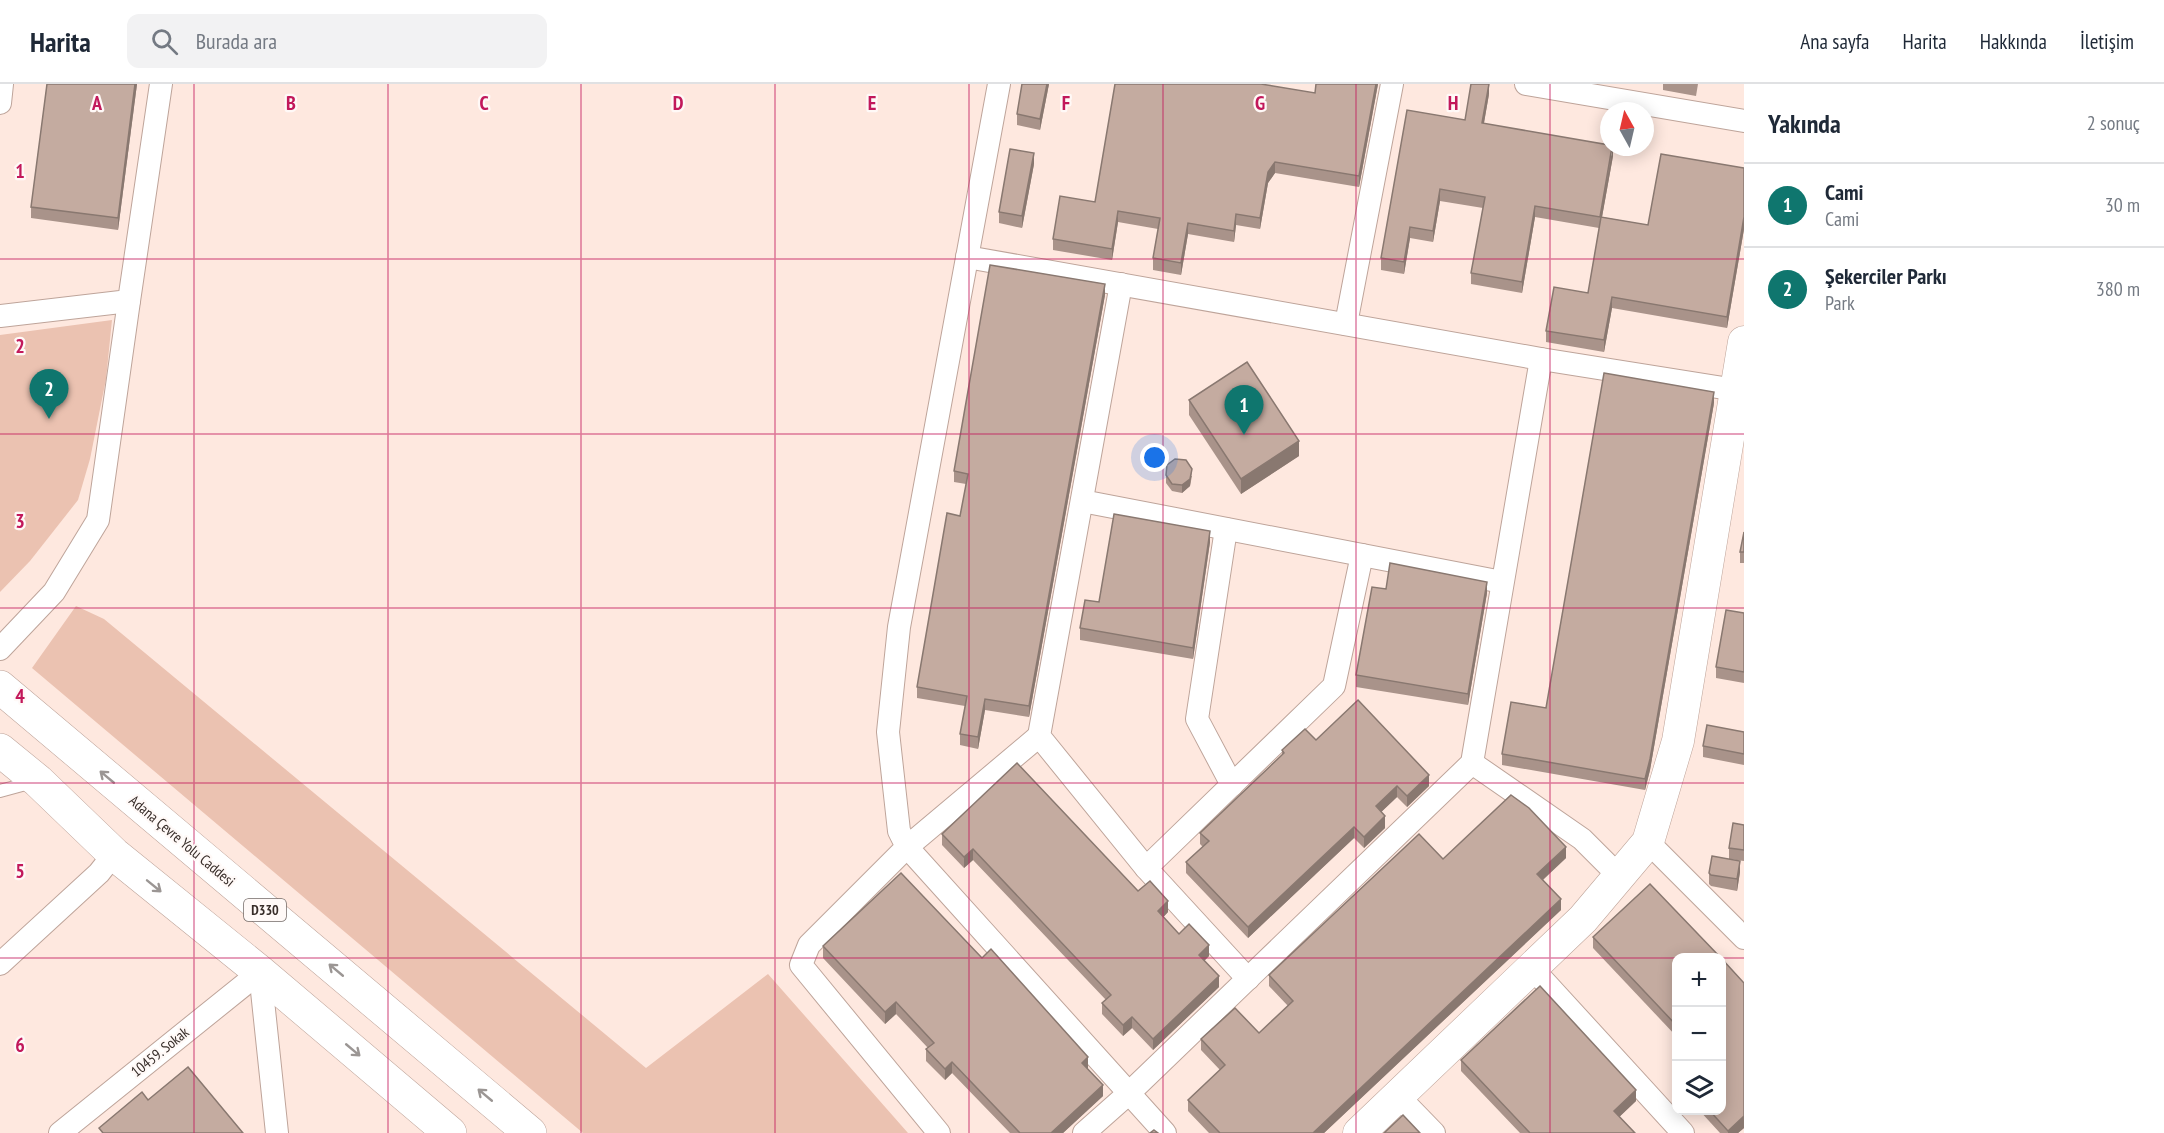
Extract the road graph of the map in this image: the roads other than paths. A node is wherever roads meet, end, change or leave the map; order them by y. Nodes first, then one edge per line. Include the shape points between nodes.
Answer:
1 (161, 84) edge
2 (999, 84) edge
3 (1392, 84) edge
4 (1526, 84) edge
5 (1744, 121) edge
6 (967, 257) junction
7 (1121, 284) junction
8 (129, 301) junction
9 (0, 316) edge
10 (1346, 324) junction
11 (1744, 342) edge
12 (1541, 359) junction
13 (1736, 390) junction
14 (1082, 501) junction
15 (1226, 529) junction
16 (1362, 555) junction
17 (1502, 582) junction
18 (0, 649) edge
19 (0, 687) edge
20 (1039, 736) junction
21 (0, 750) edge
22 (1472, 763) junction
23 (38, 781) junction
24 (1232, 785) junction
25 (0, 791) edge
26 (1648, 842) junction
27 (907, 847) junction
28 (114, 854) junction
29 (1146, 868) junction
30 (1619, 876) junction
31 (1744, 938) edge
32 (0, 964) edge
33 (1532, 968) junction
34 (260, 972) junction
35 (1248, 979) junction
36 (1128, 1094) junction
37 (1398, 1096) junction
38 (60, 1133) edge
39 (276, 1133) edge
40 (450, 1133) edge
41 (530, 1133) edge
42 (939, 1133) edge
43 (1084, 1133) edge
44 (1165, 1133) edge
45 (1359, 1133) edge
46 (1434, 1133) edge
47 (1683, 1133) edge

1 - 8 street
2 - 6 street
3 - 10 street
4 - 5 street
6 - 7 street
6 - 27 street via 899,627 888,732 899,831
7 - 10 street
7 - 14 street
8 - 9 street
8 - 18 street via 98,520 54,592
10 - 12 street
11 - 13 street
12 - 13 street
12 - 17 street
13 - 26 street via 1678,741
14 - 15 street
14 - 20 street
15 - 16 street
15 - 24 street via 1197,719
16 - 17 street
16 - 24 street via 1334,686
17 - 22 street
41 -> 19 highway, Adana Çevre Yolu Caddesi / D330
20 - 27 street
20 - 29 street
21 - 23 highway
22 - 30 street via 1582,839
22 - 35 street
23 - 25 lane
23 - 28 highway
24 - 29 street
26 - 30 street
26 - 31 street
27 - 36 street
27 - 42 street via 809,945 801,965
28 - 32 street via 99,873
28 -> 34 highway
29 - 35 street
30 - 33 street via 1583,919
33 - 37 street
33 - 47 street
34 - 38 street, 10459. Sokak
34 - 39 street
34 -> 40 highway
35 - 36 street
36 - 43 street
36 - 44 street
37 - 45 street
37 - 46 street

